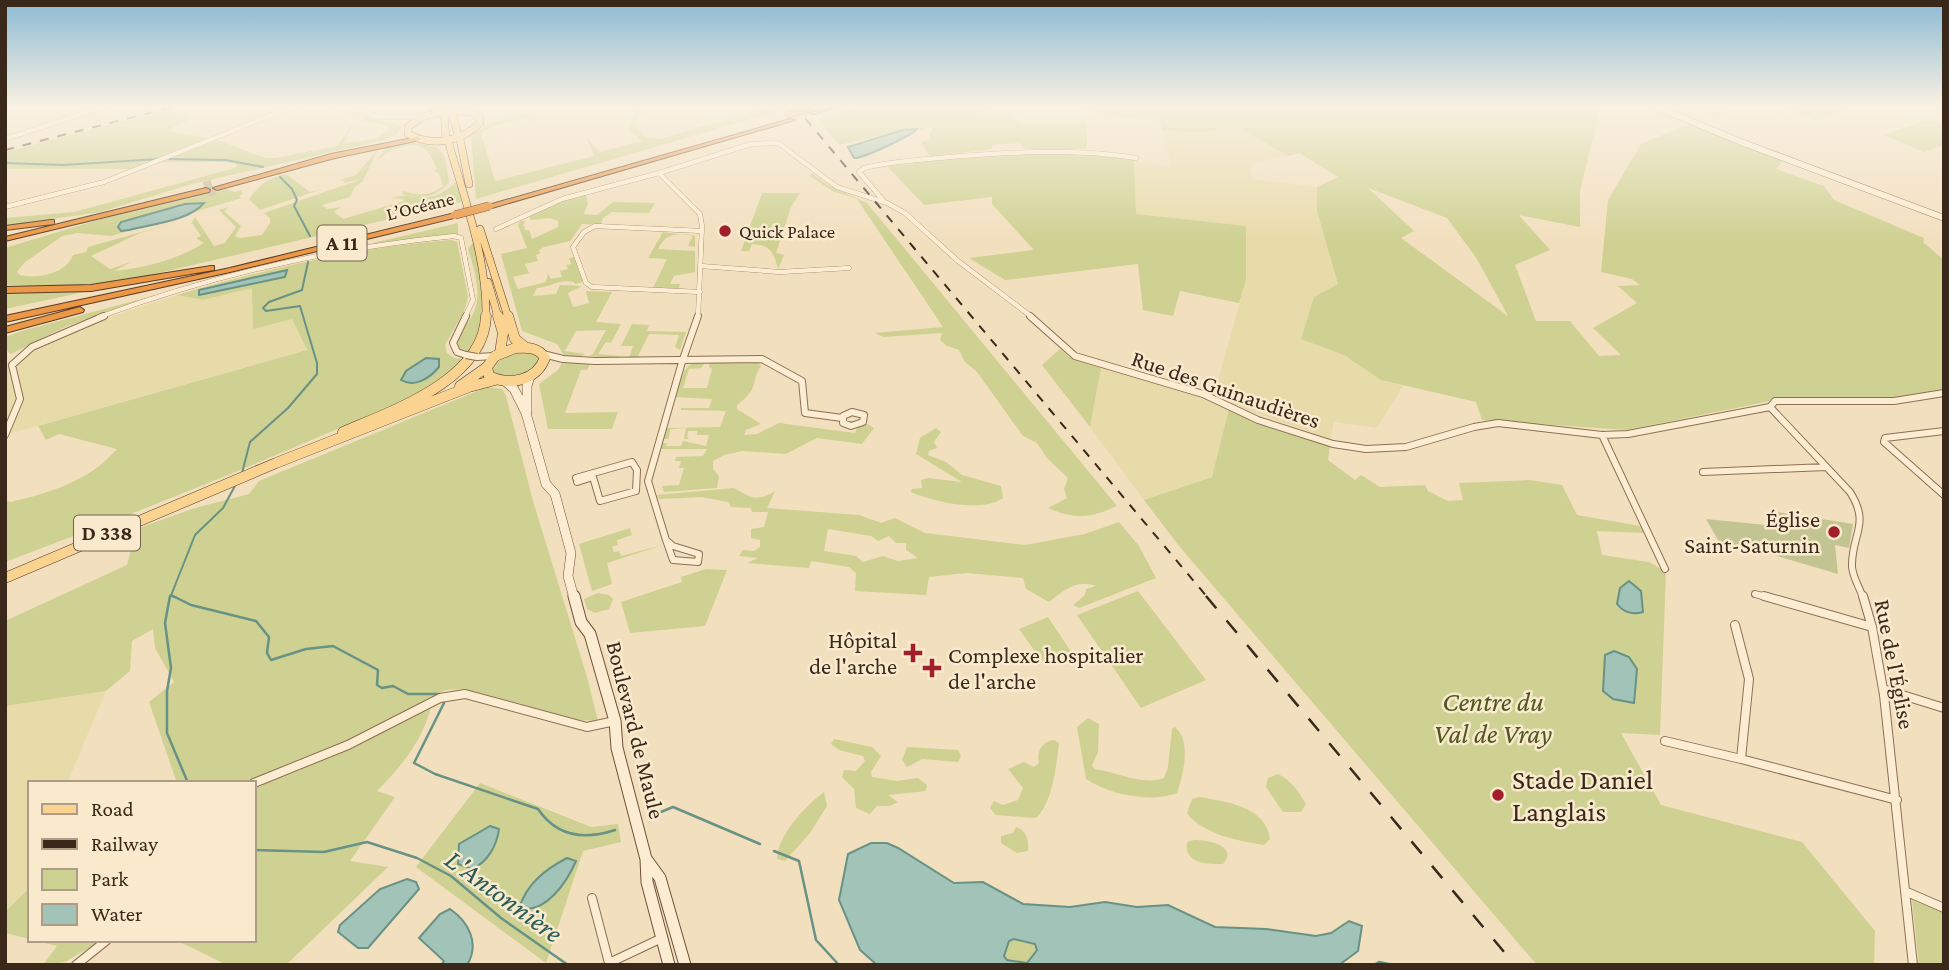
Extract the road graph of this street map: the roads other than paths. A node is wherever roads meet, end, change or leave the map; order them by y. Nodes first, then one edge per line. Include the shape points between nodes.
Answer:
1 (184, 150) edge
2 (354, 150) edge
3 (362, 150) edge
4 (450, 150) edge
5 (461, 150) edge
6 (470, 150) edge
7 (673, 150) edge
8 (731, 150) edge
9 (788, 150) edge
10 (1765, 150) edge
11 (1136, 158) dead end
12 (659, 173) junction
13 (464, 178) junction
14 (228, 182) junction
15 (216, 186) tunnel mouth
16 (206, 189) tunnel mouth
17 (193, 191) junction
18 (884, 202) junction
19 (5, 208) edge
20 (454, 212) junction
21 (106, 214) junction
22 (1944, 218) edge
23 (5, 228) edge
24 (495, 229) dead end
25 (702, 231) junction
26 (5, 238) edge
27 (476, 241) junction
28 (5, 245) edge
29 (701, 267) junction
30 (211, 268) junction
31 (849, 268) dead end
32 (230, 270) junction
33 (5, 289) edge
34 (700, 292) junction
35 (5, 313) edge
36 (5, 319) edge
37 (5, 330) edge
38 (525, 347) junction
39 (543, 354) junction
40 (498, 355) junction
41 (477, 357) junction
42 (563, 359) junction
43 (683, 360) junction
44 (487, 366) junction
45 (542, 367) junction
46 (530, 376) junction
47 (500, 380) junction
48 (1944, 393) edge
49 (1770, 407) junction
50 (527, 413) junction
51 (842, 418) dead end
52 (1944, 431) edge
53 (5, 435) edge
54 (1602, 435) junction
55 (311, 449) junction
56 (276, 463) junction
57 (1826, 467) junction
58 (1703, 472) dead end
59 (577, 480) joint
60 (1943, 494) edge
61 (666, 540) junction
62 (1665, 569) dead end
63 (5, 578) edge
64 (1755, 594) dead end
65 (1735, 625) dead end
66 (1871, 627) junction
67 (1883, 689) junction
68 (1944, 708) edge
69 (615, 721) junction
70 (1665, 741) dead end
71 (1741, 759) junction
72 (256, 782) edge
73 (1897, 800) junction
74 (646, 859) junction
75 (1907, 892) junction
76 (592, 898) dead end
77 (1944, 908) edge
78 (675, 931) junction
79 (662, 938) junction
80 (105, 942) edge
81 (76, 965) edge
82 (669, 965) edge
83 (685, 965) edge
84 (1913, 965) edge

1 - 19 street via 104,182
2 - 14 highway
3 - 14 highway
4 - 13 main road, D 338
5 - 13 main road, D 338
6 - 13 main road, D 338
7 - 20 highway, L’Océane / A 11, bridge
8 - 12 street, Rue des Guinaudières
9 - 18 street, Rue des Guinaudières via 837,187
10 - 22 street
11 - 18 street via 1086,151 1023,151 864,168 859,173
12 - 24 street via 562,199
12 - 25 street via 700,214
13 - 27 main road, D 338
13 - 38 main road, D 338 via 512,333
14 - 15 highway
14 - 17 highway
16 - 17 highway
17 - 21 highway
18 - 54 street, Rue des Guinaudières via 908,216 1075,356 1203,394 1258,420 1356,448 1416,445 1498,423
20 - 30 highway, L’Océane / A 11
20 - 32 highway, L’Océane / A 11
21 - 23 highway
21 - 26 highway
21 - 28 highway
25 - 29 street
25 - 34 street via 595,226 583,232 573,247 586,284 592,287
27 - 40 main road, D 338 via 503,333
27 - 56 main road, D 338 via 486,316 482,338 469,358 415,399
29 - 31 street via 780,272
29 - 34 street
30 - 33 highway via 108,285
30 - 35 highway, L’Océane / A 11
32 - 36 highway, L’Océane / A 11
32 - 37 highway
34 - 43 street via 700,311
38 - 39 main road
38 - 40 main road
39 - 42 street
39 - 45 main road
40 - 41 street
40 - 44 main road
41 - 44 street
41 - 53 street, bridge via 457,352 453,344 473,300 461,238 366,246 197,286 41,341 12,365 20,399
42 - 43 street
42 - 45 street
43 - 51 street via 768,361 802,381 805,413
43 - 61 street via 648,481
44 - 47 main road via 488,374
44 - 55 main road, D 338 via 458,386
45 - 46 main road
46 - 47 main road
46 - 50 main road, Boulevard de Maule
47 - 50 main road, Boulevard de Maule via 514,389
47 - 55 main road, D 338 via 469,387
48 - 49 street, Rue des Guinaudières via 1894,401 1775,401
49 - 54 street, Rue des Guinaudières via 1649,432
49 - 57 street, Rue de l'Église
50 - 69 main road, Boulevard de Maule via 571,553 568,576 581,622 590,634
52 - 60 street via 1902,435 1884,442
54 - 62 street
55 - 56 main road, D 338
56 - 63 main road, D 338
57 - 58 street
57 - 66 street, Rue de l'Église via 1860,506 1852,564
59 - 59 street via 593,477 600,501 636,491 637,470 632,461
61 - 61 street via 699,554 698,562 673,560
64 - 66 street
65 - 71 street via 1749,679
66 - 67 street, Rue de l'Église
67 - 68 street
67 - 73 street, Rue de l'Église
69 - 72 street via 587,727 465,694 443,697 348,745
69 - 74 main road, Boulevard de Maule via 617,748
70 - 71 street
71 - 73 street
73 - 75 street, Rue de l'Église
74 - 78 main road, Boulevard de Maule via 660,878
74 - 79 main road, Boulevard de Maule
75 - 77 street
75 - 84 street, Rue de l'Église
76 - 79 street via 608,963
78 - 79 main road
78 - 83 main road, Boulevard de Maule
79 - 82 main road, Boulevard de Maule
80 - 81 street

